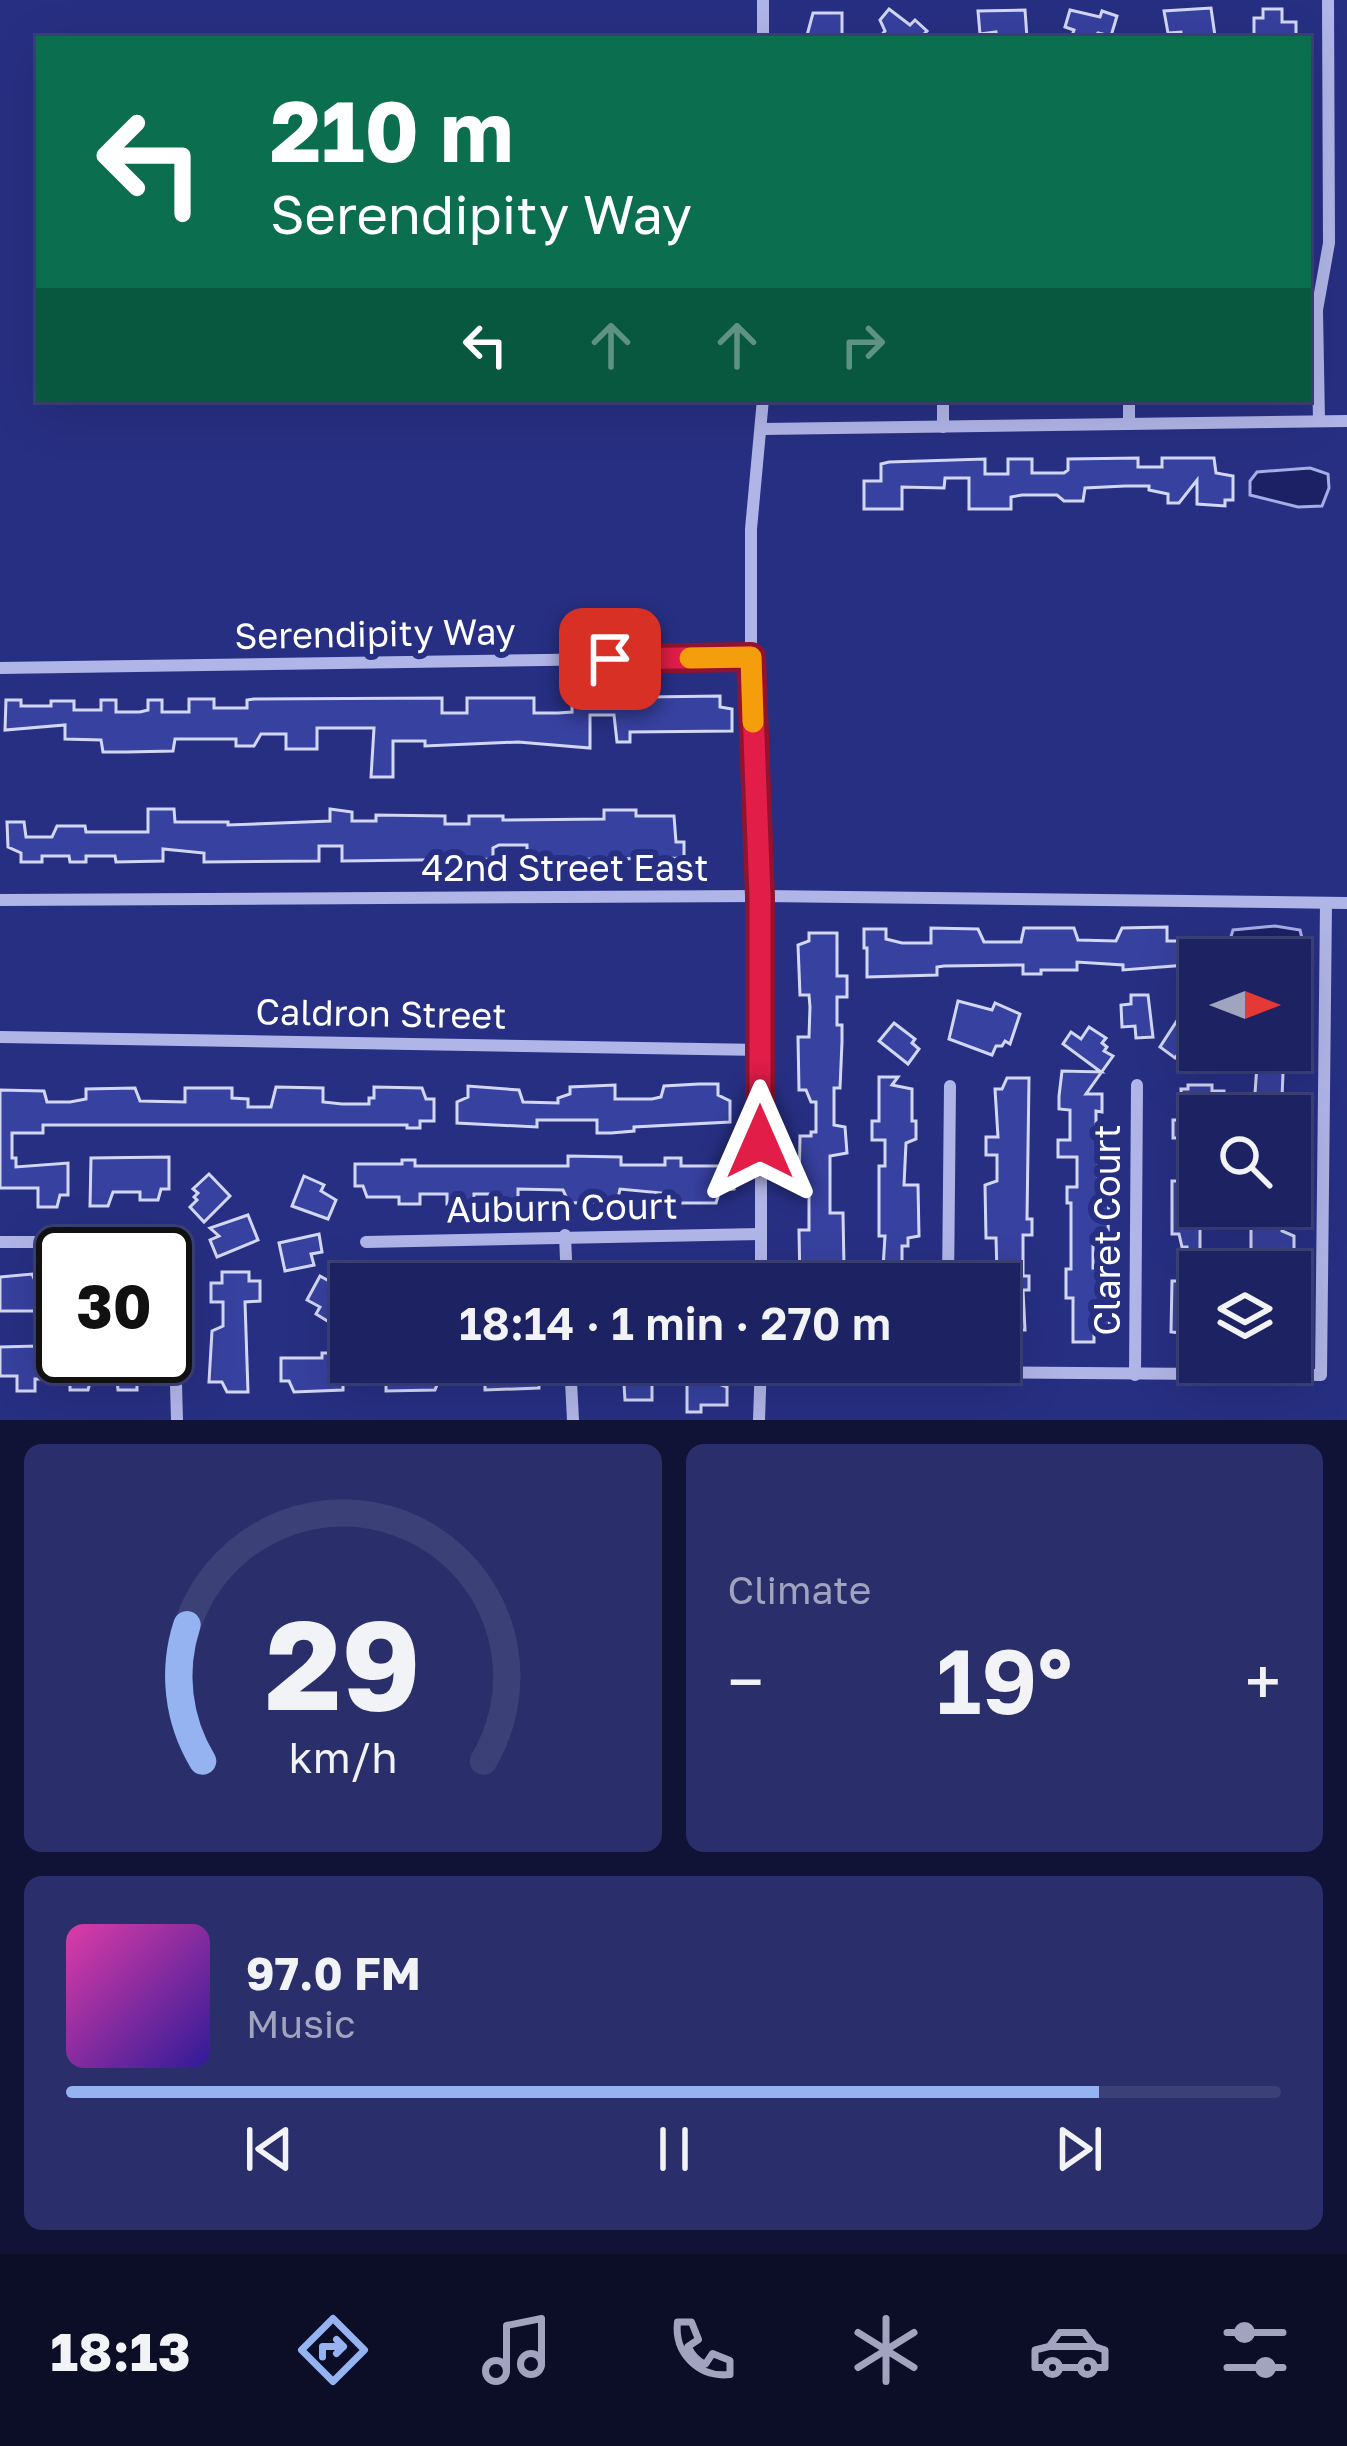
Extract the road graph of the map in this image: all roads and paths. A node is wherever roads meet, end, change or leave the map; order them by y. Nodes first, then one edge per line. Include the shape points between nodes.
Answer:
1 (763, 0) edge
2 (1328, 0) edge
3 (763, 36) edge
4 (763, 402) edge
5 (944, 402) edge
6 (1129, 402) edge
7 (1319, 421) junction
8 (1347, 421) edge
9 (1129, 424) junction
10 (943, 427) junction
11 (763, 429) junction
12 (751, 657) junction
13 (0, 668) edge
14 (760, 896) junction
15 (0, 900) edge
16 (1347, 903) edge
17 (1326, 904) junction
18 (0, 1037) edge
19 (760, 1050) junction
20 (1137, 1085) dead end
21 (950, 1086) dead end
22 (760, 1234) junction
23 (565, 1235) junction
24 (0, 1242) edge
25 (366, 1242) dead end
26 (566, 1263) edge
27 (760, 1263) edge
28 (948, 1263) edge
29 (1020, 1370) edge
30 (1135, 1375) junction
31 (571, 1383) edge
32 (761, 1383) edge
33 (177, 1420) edge
34 (573, 1420) edge
35 (759, 1420) edge

1 - 3 street
2 - 7 street via 1329,243 1317,310
4 - 11 street
5 - 10 street
6 - 9 street
7 - 8 street
7 - 9 street
9 - 10 street
10 - 11 street
11 - 12 street via 751,529
12 - 13 street, Serendipity Way
12 - 14 street
14 - 15 street, 42nd Street East
14 - 17 street, 42nd Street East
14 - 19 street
16 - 17 street, 42nd Street East
17 - 30 street via 1321,1375
18 - 19 street, Caldron Street
19 - 22 street
20 - 30 street, Claret Court
21 - 28 street
22 - 23 street, Auburn Court
22 - 27 street
23 - 25 street, Auburn Court
23 - 26 street
24 - 33 street via 172,1242
29 - 30 street
31 - 34 street
32 - 35 street

